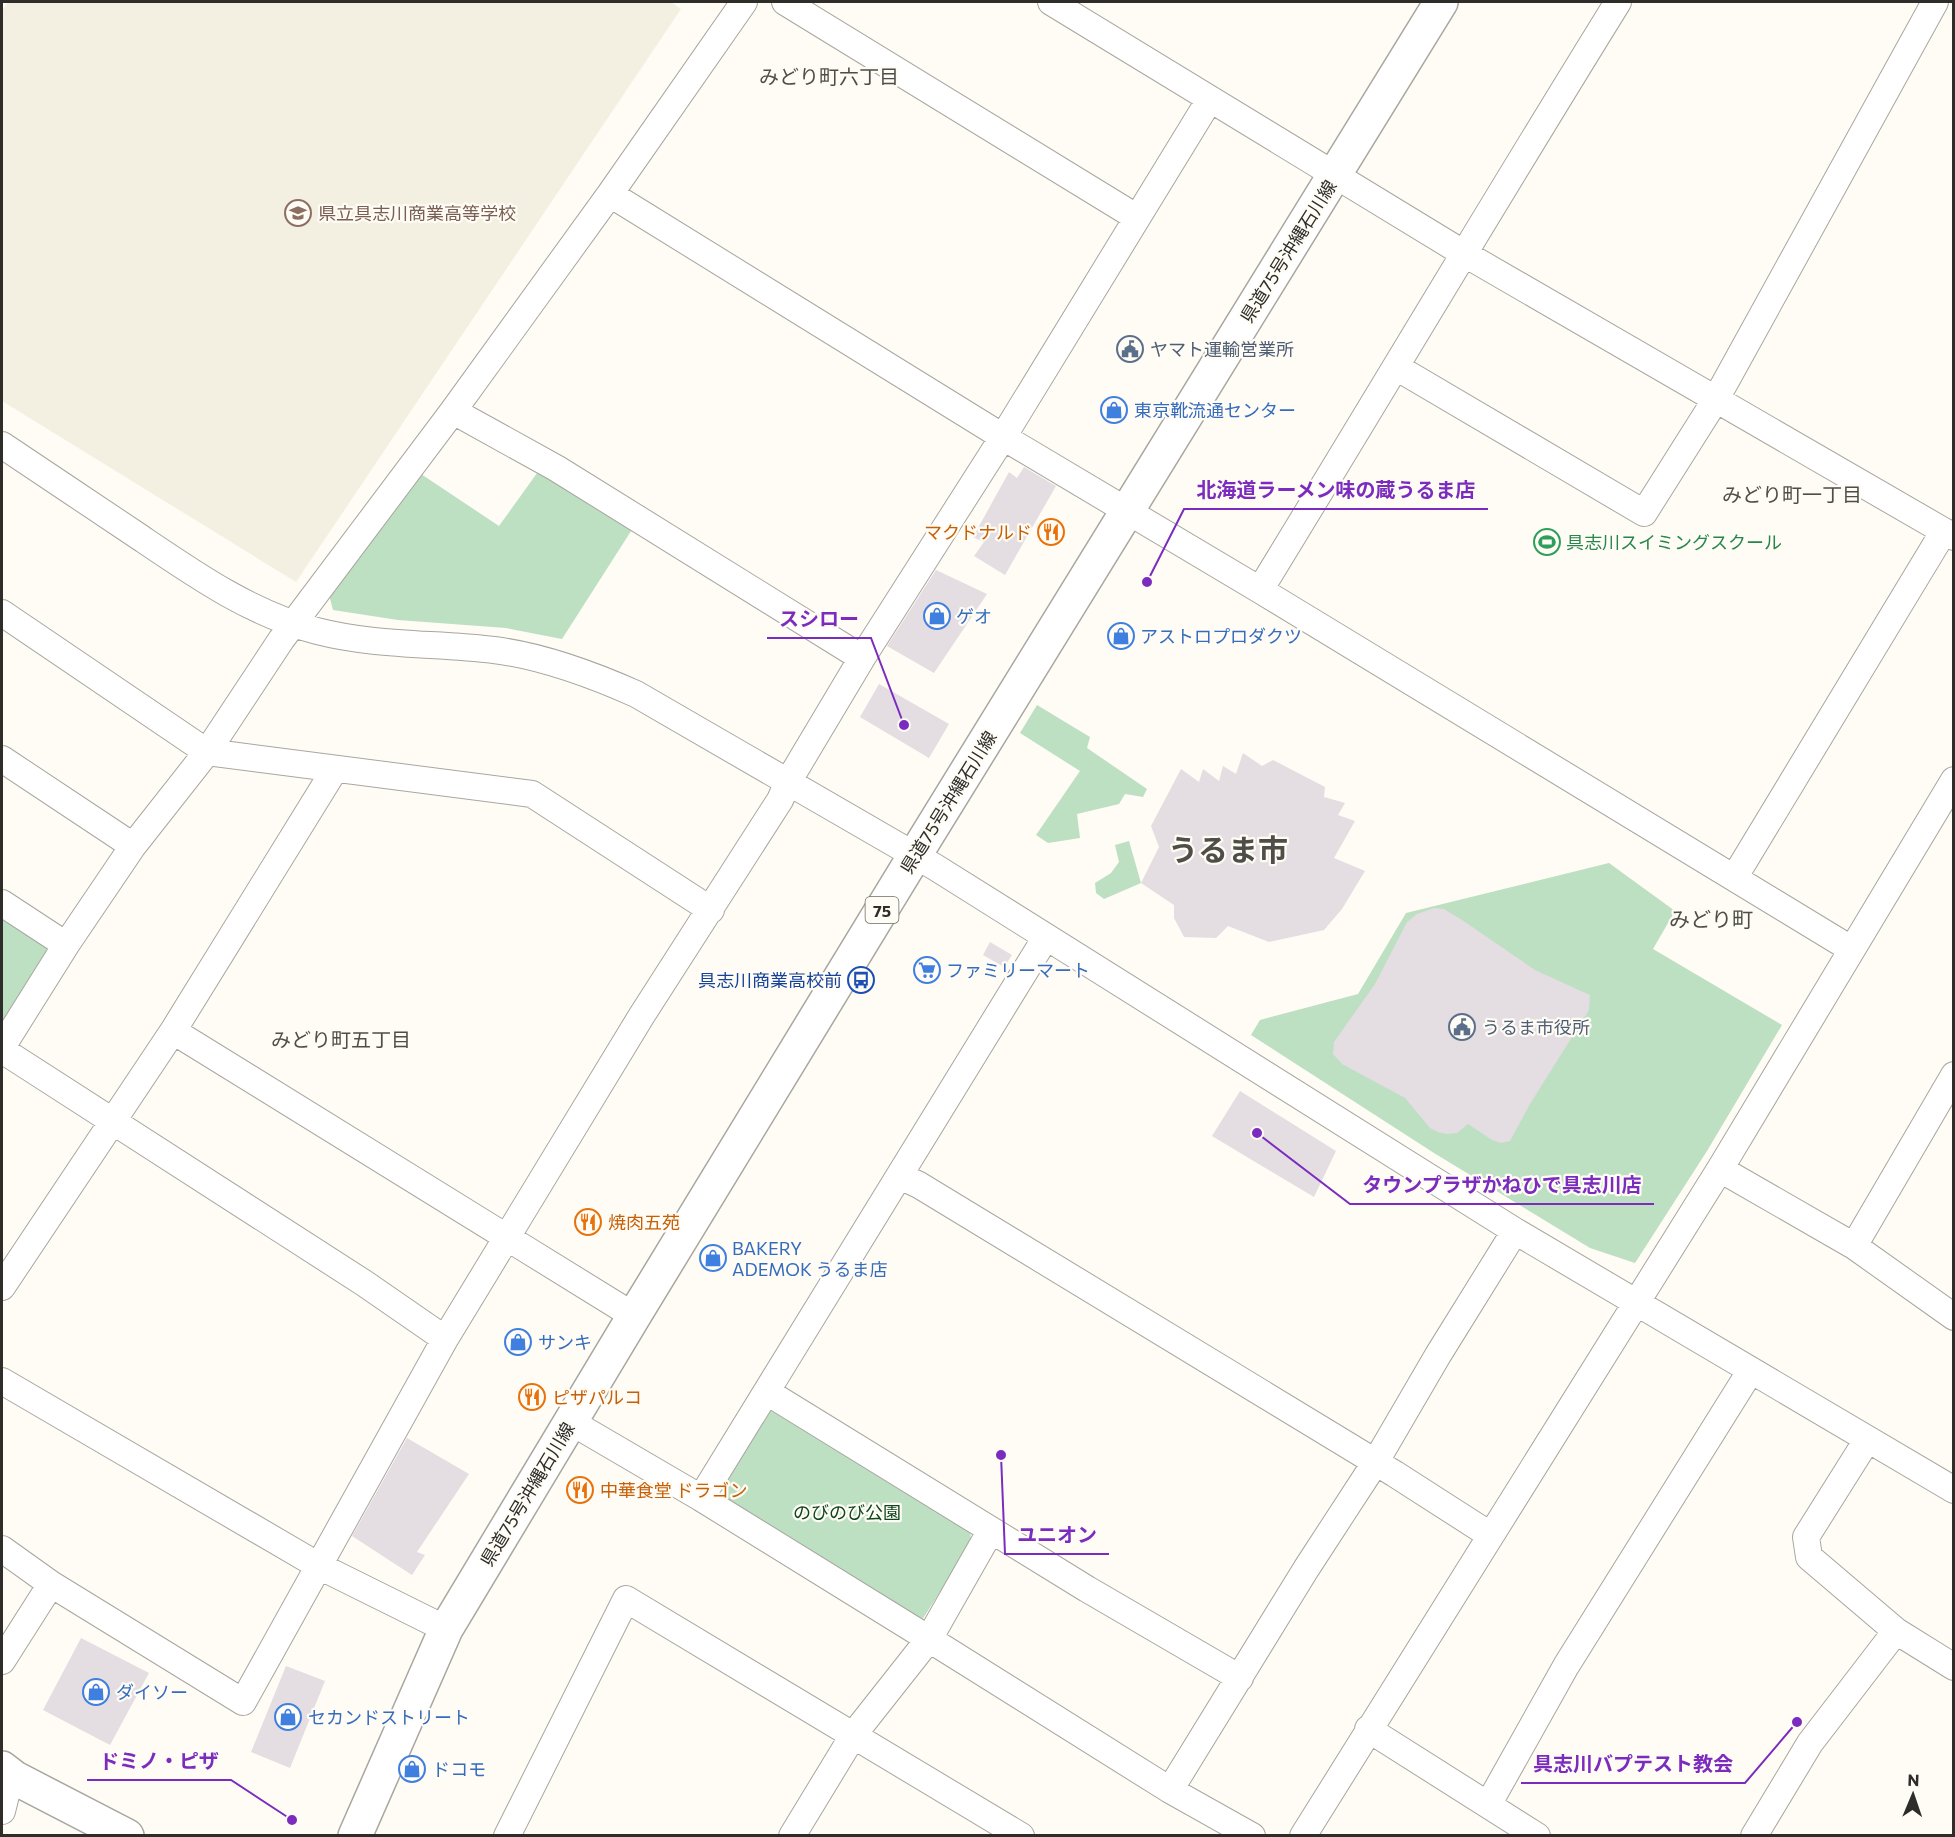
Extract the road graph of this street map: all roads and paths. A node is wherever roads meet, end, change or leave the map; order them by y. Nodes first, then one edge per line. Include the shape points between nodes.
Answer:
1 (744, 2) edge
2 (785, 2) edge
3 (1051, 2) edge
4 (1441, 2) edge
5 (1618, 2) edge
6 (1935, 2) edge
7 (1210, 99) junction
8 (1334, 176) junction
9 (610, 194) junction
10 (1136, 217) junction
11 (1462, 253) junction
12 (1396, 367) junction
13 (1716, 399) junction
14 (453, 411) junction
15 (1003, 437) junction
16 (4, 453) edge
17 (1127, 510) junction
18 (1949, 534) edge
19 (1260, 590) junction
20 (2, 613) edge
21 (293, 624) junction
22 (862, 658) junction
23 (207, 752) junction
24 (2, 759) edge
25 (335, 769) junction
26 (1953, 780) edge
27 (788, 782) junction
28 (133, 846) junction
29 (915, 855) junction
30 (1734, 878) junction
31 (2, 903) edge
32 (711, 910) junction
33 (1046, 936) junction
34 (66, 945) junction
35 (1851, 949) junction
36 (173, 1031) junction
37 (2, 1048) edge
38 (1953, 1075) edge
39 (112, 1120) junction
40 (1720, 1169) junction
41 (900, 1176) junction
42 (1515, 1231) junction
43 (506, 1238) junction
44 (1854, 1246) junction
45 (2, 1287) edge
46 (1636, 1303) junction
47 (634, 1316) junction
48 (1953, 1317) edge
49 (445, 1339) junction
50 (1751, 1370) junction
51 (2, 1381) edge
52 (767, 1392) junction
53 (571, 1422) junction
54 (1867, 1440) junction
55 (1375, 1462) junction
56 (1953, 1490) edge
57 (701, 1498) junction
58 (991, 1530) junction
59 (1490, 1535) junction
60 (2, 1548) edge
61 (319, 1566) junction
62 (51, 1584) junction
63 (446, 1629) junction
64 (1896, 1631) junction
65 (929, 1639) junction
66 (2, 1661) edge
67 (1953, 1667) edge
68 (1240, 1678) junction
69 (1368, 1729) junction
70 (854, 1734) junction
71 (8, 1773) edge
72 (1170, 1790) junction
73 (1488, 1805) junction
74 (2, 1811) edge
75 (93, 1827) edge
76 (1764, 1832) edge
77 (127, 1836) edge
78 (355, 1836) edge
79 (507, 1836) edge
80 (792, 1836) edge
81 (1021, 1836) edge
82 (1252, 1836) edge
83 (1303, 1836) edge
84 (1537, 1836) edge

1 - 9 street
2 - 10 street
3 - 7 street
4 - 8 main road, 県道75号沖縄石川線 / 75
5 - 11 street
6 - 13 street
7 - 8 street
7 - 10 street
8 - 11 street
8 - 17 main road, 県道75号沖縄石川線 / 75
9 - 14 street
9 - 15 street
10 - 15 street
11 - 12 street
11 - 13 street
12 - 13 street via 1644,513
12 - 19 street
13 - 18 street
14 - 21 street
14 - 22 street via 556,468
15 - 17 street
15 - 22 street
16 - 21 street via 205,581 250,607
17 - 19 street
17 - 29 main road, 県道75号沖縄石川線 / 75
18 - 30 street
19 - 30 street
20 - 23 street
21 - 23 street
21 - 27 street via 354,639 496,650 557,663 636,694
22 - 27 street
23 - 25 street
23 - 28 street
24 - 28 street
25 - 32 street via 532,794
25 - 36 street
26 - 35 street
27 - 29 street
27 - 32 street
28 - 34 street
29 - 33 street
29 - 47 main road, 県道75号沖縄石川線 / 75
30 - 35 street
31 - 34 street
32 - 43 street
33 - 41 street
33 - 42 street
34 - 37 street
35 - 40 street
36 - 39 street
36 - 43 street
37 - 39 street
38 - 44 street
39 - 45 street
39 - 49 street
40 - 44 street
40 - 46 street
41 - 52 street
41 - 55 street
42 - 46 street
42 - 55 street
43 - 47 street
43 - 49 street
44 - 48 street
46 - 50 street
46 - 59 street
47 - 53 main road, 県道75号沖縄石川線 / 75
49 - 61 street
50 - 54 street
50 - 73 street via 1566,1666
51 - 61 street
52 - 57 street
52 - 58 street
53 - 57 street
53 - 63 main road, 県道75号沖縄石川線 / 75
54 - 56 street
54 - 64 street via 1806,1537 1809,1557
55 - 59 street
55 - 68 street
57 - 65 street
58 - 65 street
58 - 68 street
59 - 69 street
60 - 62 street
61 - 62 street via 243,1702
61 - 63 street
62 - 66 street
63 - 78 main road, 県道75号沖縄石川線 / 75
64 - 67 street
64 - 76 street via 1810,1743
65 - 70 street
65 - 72 street
68 - 72 street
69 - 73 street
69 - 83 street
70 - 79 street via 626,1599
70 - 80 street
70 - 81 street
71 - 74 street
71 - 75 main road
72 - 82 street
73 - 84 street
75 - 77 main road

